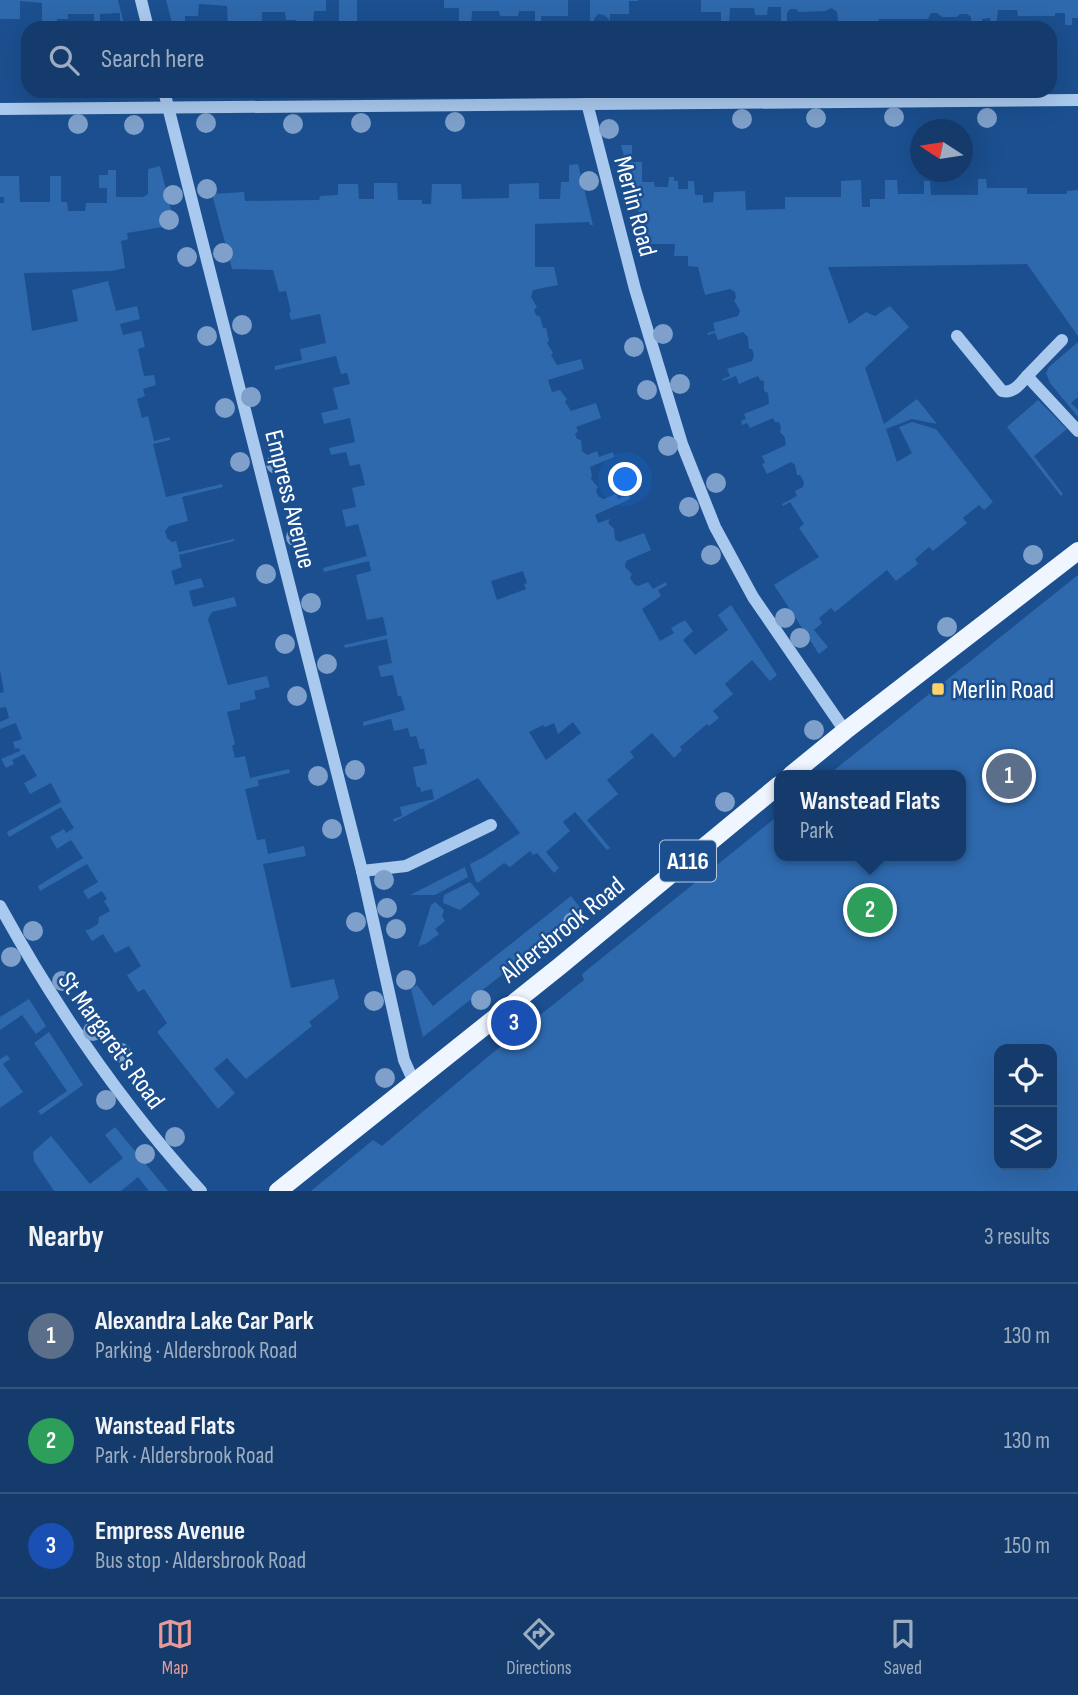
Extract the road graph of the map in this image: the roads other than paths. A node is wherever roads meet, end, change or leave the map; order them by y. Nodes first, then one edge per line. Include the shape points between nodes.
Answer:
1 (141, 0) edge
2 (146, 21) edge
3 (166, 98) edge
4 (1078, 100) edge
5 (587, 103) junction
6 (168, 106) junction
7 (0, 109) edge
8 (957, 336) dead end
9 (1062, 340) dead end
10 (1027, 376) junction
11 (1078, 431) edge
12 (1078, 551) edge
13 (845, 731) junction
14 (797, 770) edge
15 (774, 789) edge
16 (491, 825) dead end
17 (362, 872) junction
18 (0, 906) edge
19 (414, 1082) junction
20 (201, 1191) edge
21 (278, 1191) edge

1 - 2 street
3 - 6 street, Empress Avenue
4 - 5 street
5 - 6 street
5 - 13 street, Merlin Road via 654,353 682,444 715,527 753,597
6 - 7 street
6 - 17 street, Empress Avenue
8 - 10 street via 1002,391 1016,388
9 - 10 street
10 - 11 street
12 - 13 main road
13 - 14 main road
15 - 19 main road, Aldersbrook Road / A116
16 - 17 street via 406,866
17 - 19 street, Empress Avenue via 404,1060
18 - 20 street, St Margaret's Road via 38,975 100,1068
19 - 21 main road, Aldersbrook Road / A116

